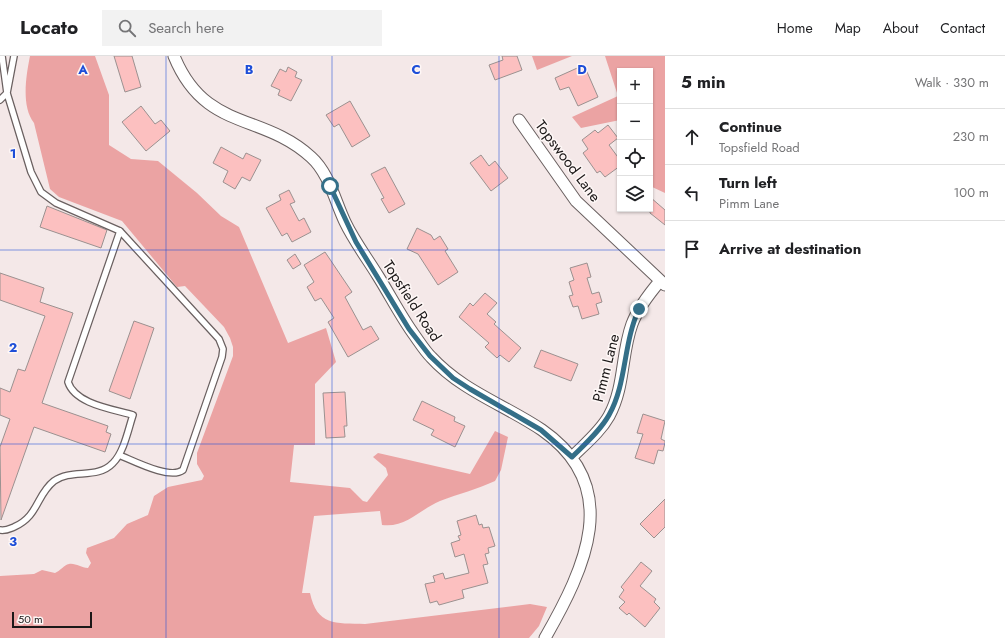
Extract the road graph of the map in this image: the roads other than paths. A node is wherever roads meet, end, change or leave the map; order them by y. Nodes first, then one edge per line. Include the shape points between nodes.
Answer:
1 (2, 56) edge
2 (14, 56) edge
3 (174, 56) edge
4 (7, 93) junction
5 (0, 100) edge
6 (519, 120) dead end
7 (120, 230) junction
8 (662, 283) edge
9 (119, 455) junction
10 (572, 457) junction
11 (0, 530) edge
12 (545, 638) edge

1 - 4 lane
2 - 4 lane
3 - 10 street, Topsfield Road via 192,88 209,104 227,116 286,138 313,159 322,172 356,242 409,329 430,356 453,378 541,430
4 - 5 lane
4 - 7 lane via 31,172 41,192 56,203
6 - 8 street, Topswood Lane via 576,201
7 - 9 lane via 68,382 71,390 80,399 133,415
7 - 9 lane via 219,339 223,349 183,470 178,474 169,474
8 - 10 street, Pimm Lane via 639,309 632,325 620,384 609,416 592,438
9 - 11 lane via 109,468 97,474 80,473 54,482 42,495 33,513 21,524 5,531
10 - 12 street, Topsfield Road via 580,469 586,487 591,508 590,528 580,564

